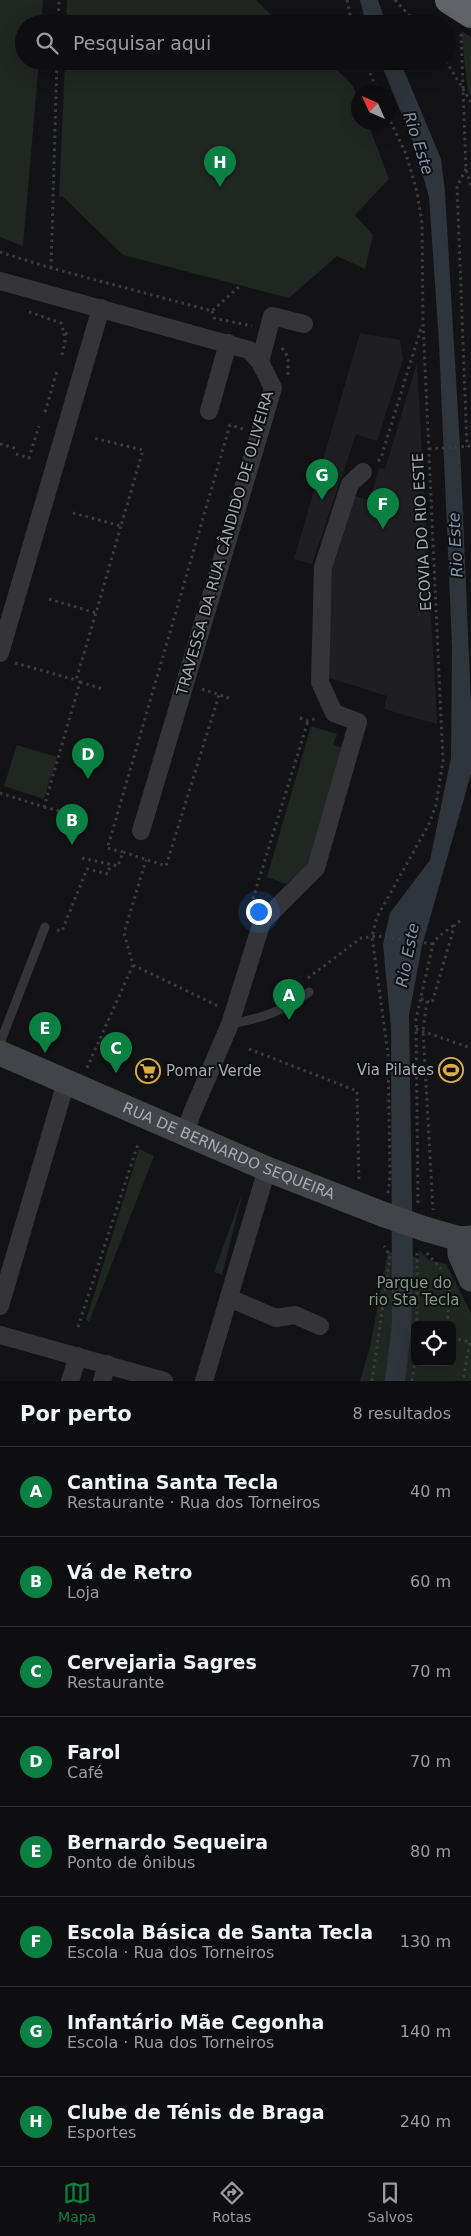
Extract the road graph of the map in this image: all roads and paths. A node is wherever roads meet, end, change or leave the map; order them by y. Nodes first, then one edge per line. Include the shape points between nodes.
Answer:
1 (59, 0) edge
2 (347, 0) edge
3 (395, 0) edge
4 (449, 0) edge
5 (58, 15) edge
6 (350, 15) edge
7 (409, 15) edge
8 (466, 22) edge
9 (57, 70) edge
10 (369, 70) edge
11 (452, 70) edge
12 (375, 85) edge
13 (463, 87) junction
14 (471, 102) edge
15 (395, 130) edge
16 (466, 169) junction
17 (471, 186) edge
18 (0, 252) edge
19 (50, 268) junction
20 (0, 281) edge
21 (240, 285) dead end
22 (100, 308) junction
23 (29, 312) dead end
24 (423, 322) junction
25 (304, 324) dead end
26 (64, 333) junction
27 (69, 334) dead end
28 (228, 343) junction
29 (62, 354) dead end
30 (260, 362) junction
31 (56, 371) dead end
32 (209, 411) dead end
33 (45, 412) dead end
34 (39, 426) dead end
35 (246, 429) dead end
36 (92, 438) dead end
37 (0, 444) edge
38 (469, 447) edge
39 (18, 449) dead end
40 (429, 449) junction
41 (16, 454) dead end
42 (363, 472) joint
43 (73, 513) dead end
44 (121, 526) junction
45 (49, 599) dead end
46 (96, 613) junction
47 (0, 653) edge
48 (25, 666) dead end
49 (78, 681) junction
50 (103, 689) dead end
51 (206, 690) dead end
52 (219, 695) junction
53 (232, 699) dead end
54 (300, 718) dead end
55 (0, 793) edge
56 (44, 807) junction
57 (67, 813) dead end
58 (141, 831) dead end
59 (123, 852) junction
60 (82, 858) dead end
61 (146, 860) junction
62 (110, 865) junction
63 (250, 910) dead end
64 (463, 919) dead end
65 (454, 924) junction
66 (44, 927) joint
67 (372, 936) junction
68 (433, 944) junction
69 (132, 965) junction
70 (302, 983) dead end
71 (309, 992) dead end
72 (421, 999) junction
73 (224, 1001) dead end
74 (427, 1001) junction
75 (230, 1024) junction
76 (416, 1029) junction
77 (0, 1043) edge
78 (471, 1048) edge
79 (249, 1049) dead end
80 (0, 1052) edge
81 (76, 1075) junction
82 (185, 1133) junction
83 (138, 1144) dead end
84 (267, 1169) junction
85 (360, 1172) dead end
86 (386, 1208) junction
87 (426, 1226) junction
88 (466, 1238) edge
89 (384, 1246) dead end
90 (417, 1253) dead end
91 (444, 1276) dead end
92 (459, 1281) edge
93 (229, 1298) junction
94 (0, 1306) edge
95 (417, 1321) edge
96 (447, 1321) edge
97 (320, 1326) dead end
98 (78, 1327) dead end
99 (0, 1335) edge
100 (456, 1339) edge
101 (78, 1356) junction
102 (107, 1364) junction
103 (414, 1366) edge
104 (70, 1381) edge
105 (102, 1381) edge
106 (164, 1381) edge
107 (204, 1381) edge
108 (372, 1381) edge
109 (412, 1381) edge
110 (463, 1381) edge

1 - 5 path
2 - 6 path
3 - 7 path
4 - 8 highway
8 - 13 path
9 - 19 path
10 - 12 path
11 - 13 path
13 - 14 path
13 - 16 path
15 - 24 path, ECOVIA DO RIO ESTE via 406,154 422,223
16 - 17 path
16 - 38 path via 457,186
18 - 19 path
19 - 21 path via 212,311
20 - 22 street, TRAVESSA DA RUA CÂNDIDO DE OLIVEIRA
22 - 28 street, TRAVESSA DA RUA CÂNDIDO DE OLIVEIRA
22 - 47 street
23 - 26 path via 61,323
24 - 40 path, ECOVIA DO RIO ESTE
24 - 42 path via 381,458
25 - 30 street via 272,316
26 - 27 path
26 - 29 path
28 - 30 street, TRAVESSA DA RUA CÂNDIDO DE OLIVEIRA via 249,350
28 - 32 street
30 - 58 street, TRAVESSA DA RUA CÂNDIDO DE OLIVEIRA via 273,388
31 - 33 path
34 - 41 path via 29,458
35 - 59 path via 230,425 107,848
36 - 44 path via 143,450
37 - 39 path
38 - 40 path
40 - 67 path, ECOVIA DO RIO ESTE via 444,761 430,824 377,917
42 - 75 street via 350,484 324,567 320,682 334,713 358,722 316,868 262,922
43 - 44 path
44 - 46 path
45 - 46 path
46 - 49 path
48 - 49 path
49 - 50 path
49 - 56 path
51 - 52 path
52 - 53 path
52 - 61 path via 166,866
54 - 63 path via 308,721
55 - 56 path
56 - 57 path
59 - 61 path
59 - 62 path via 118,866
60 - 62 path
61 - 69 path via 124,933
62 - 66 path via 108,874 88,870 62,931
64 - 65 path
65 - 68 path
65 - 74 path via 432,1003
66 - 77 lane
67 - 68 path
67 - 70 path via 361,938
67 - 86 path via 388,1054 390,1175
68 - 72 path
69 - 73 path via 221,1008
69 - 81 path
71 - 75 lane via 260,1019
72 - 74 path
72 - 76 path
74 - 87 path via 423,1030
75 - 82 street
76 - 78 path
76 - 87 path
79 - 85 path via 357,1091
80 - 81 street, RUA DE BERNARDO SEQUEIRA
81 - 82 street, RUA DE BERNARDO SEQUEIRA
81 - 94 street
82 - 84 street, RUA DE BERNARDO SEQUEIRA
83 - 98 path
84 - 86 street, RUA DE BERNARDO SEQUEIRA
84 - 93 street
86 - 87 street, RUA DE BERNARDO SEQUEIRA, bridge
87 - 88 street, RUA DE BERNARDO SEQUEIRA
87 - 91 path
88 - 92 street via 460,1254
89 - 108 path via 390,1256
90 - 95 path
92 - 96 path via 450,1288
93 - 97 street via 276,1318 295,1315
93 - 107 street
99 - 101 street
100 - 110 path via 470,1342
101 - 102 street
101 - 104 street
102 - 105 street
102 - 106 street
103 - 109 path

